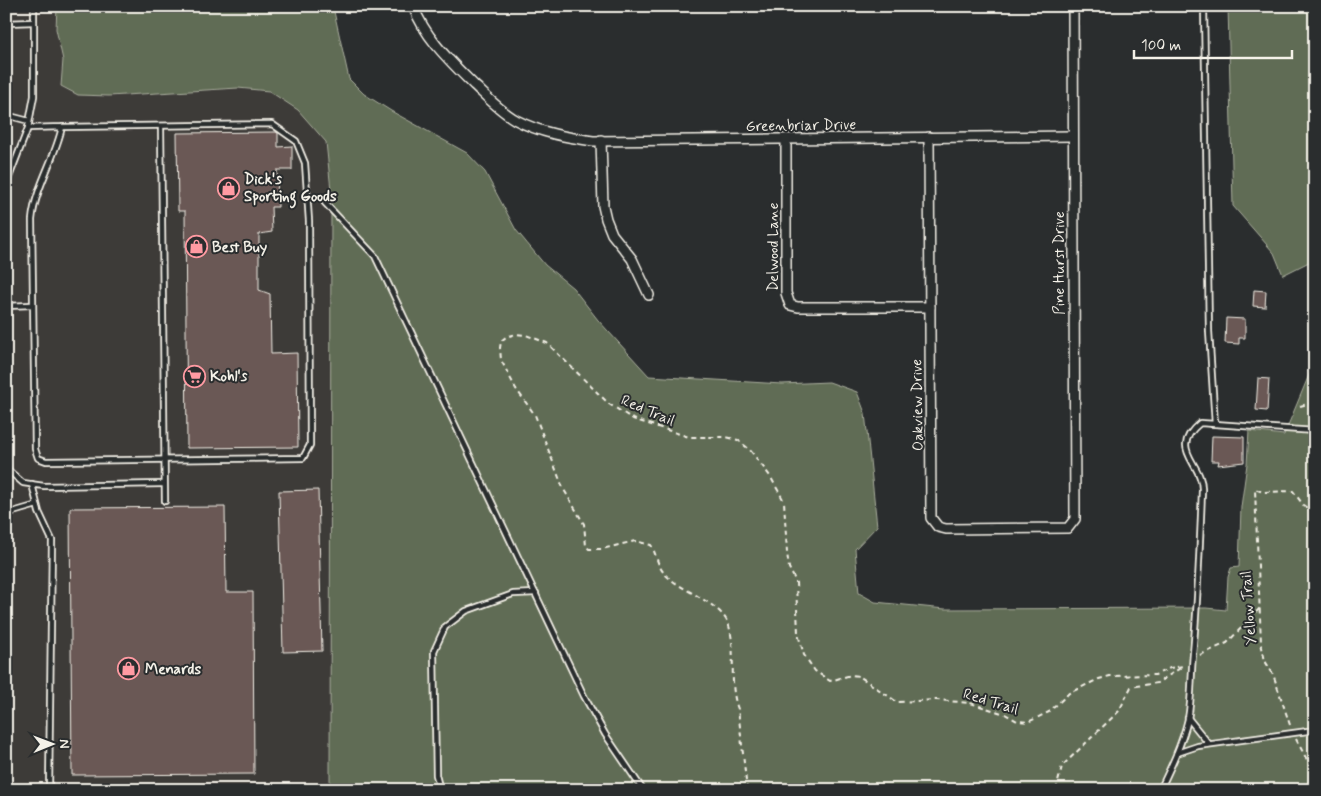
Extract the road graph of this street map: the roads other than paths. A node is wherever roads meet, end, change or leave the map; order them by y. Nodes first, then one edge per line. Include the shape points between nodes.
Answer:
1 (34, 6) edge
2 (413, 6) edge
3 (1073, 6) edge
4 (1204, 6) edge
5 (34, 22) junction
6 (6, 23) edge
7 (6, 115) edge
8 (30, 121) junction
9 (161, 126) junction
10 (28, 128) junction
11 (62, 128) junction
12 (1072, 136) junction
13 (929, 137) junction
14 (786, 139) junction
15 (602, 140) junction
16 (6, 185) edge
17 (325, 203) dead end
18 (648, 295) dead end
19 (32, 305) junction
20 (6, 306) edge
21 (930, 307) junction
22 (1216, 424) junction
23 (1315, 431) edge
24 (164, 461) junction
25 (6, 464) edge
26 (32, 484) junction
27 (163, 484) junction
28 (164, 501) dead end
29 (37, 505) junction
30 (6, 514) edge
31 (1075, 519) joint
32 (536, 593) junction
33 (1188, 718) junction
34 (1315, 730) edge
35 (1209, 744) junction
36 (1177, 752) junction
37 (6, 783) edge
38 (10, 790) edge
39 (49, 790) edge
40 (440, 790) edge
41 (643, 790) edge
42 (1160, 790) edge

1 - 5 lane
2 - 15 street, Greenbriar Drive via 438,50 508,116 565,137
3 - 12 street, Pine Hurst Drive
4 - 22 lane via 1209,331
5 - 6 lane
5 - 8 lane via 34,96
7 - 8 lane
8 - 10 lane
9 - 11 lane
9 - 24 lane
9 - 24 lane via 272,124 296,141 305,163 309,221 310,445 303,458
10 - 11 lane
10 - 16 lane
11 - 19 lane via 34,204
12 - 13 street, Greenbriar Drive
12 - 31 street, Pine Hurst Drive
13 - 14 street, Greenbriar Drive
13 - 21 street, Oakview Drive
14 - 15 street, Greenbriar Drive
14 - 21 street, Delwood Lane via 786,293 790,305
15 - 18 street via 606,219 612,234 632,259
17 - 32 lane via 375,256
19 - 20 lane
19 - 24 lane via 34,449 38,458 46,461
21 - 31 street, Oakview Drive via 933,523 941,529 1064,529
22 - 23 lane
22 - 33 lane via 1200,423 1190,431 1186,445 1188,456 1202,481 1200,574
24 - 27 lane
25 - 26 lane via 8,470 23,483
26 - 27 lane
26 - 29 lane
27 - 28 lane
29 - 30 lane
29 - 39 lane via 52,540
32 - 40 lane via 513,594 466,611 445,627 434,651 436,775
32 - 41 lane via 584,696
33 - 35 lane
33 - 36 lane
34 - 35 lane
35 - 36 lane
36 - 42 lane
37 - 38 lane

